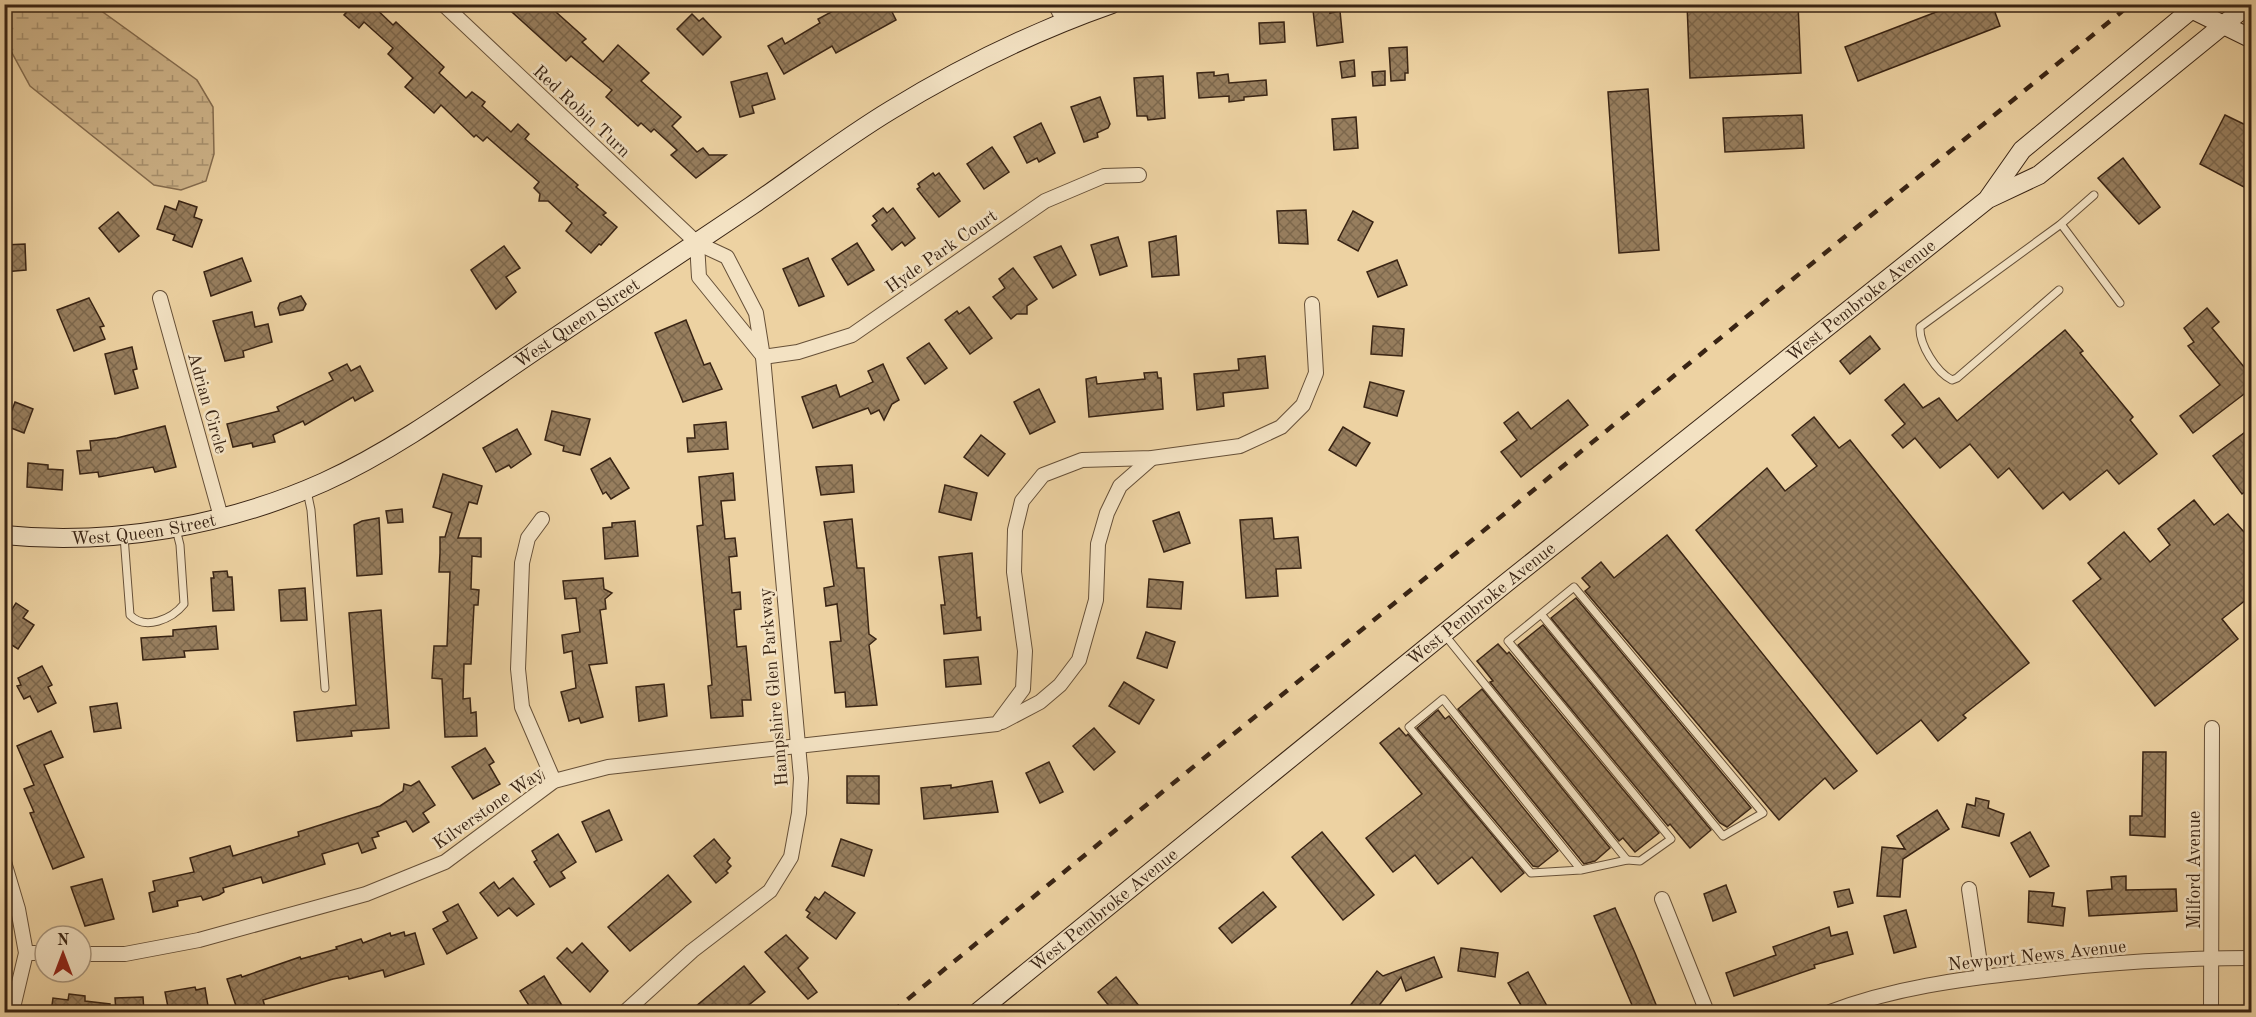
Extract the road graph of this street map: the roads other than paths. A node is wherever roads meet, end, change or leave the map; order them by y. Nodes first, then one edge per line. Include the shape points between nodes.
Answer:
1 (443, 4) edge
2 (1112, 4) edge
3 (2249, 4) edge
4 (2190, 6) edge
5 (1059, 13) edge
6 (2224, 25) junction
7 (2252, 39) edge
8 (1139, 175) dead end
9 (2094, 195) dead end
10 (1988, 199) junction
11 (2061, 224) junction
12 (697, 243) junction
13 (2059, 291) dead end
14 (160, 298) dead end
15 (2120, 303) dead end
16 (1312, 304) dead end
17 (763, 357) junction
18 (1152, 458) junction
19 (306, 489) junction
20 (221, 517) junction
21 (542, 519) dead end
22 (176, 526) junction
23 (124, 534) junction
24 (4, 535) edge
25 (1541, 614) junction
26 (1444, 634) junction
27 (325, 688) dead end
28 (997, 724) junction
29 (2212, 728) dead end
30 (798, 747) junction
31 (554, 782) junction
32 (1627, 861) junction
33 (4, 862) edge
34 (1581, 870) junction
35 (1969, 889) dead end
36 (1662, 899) dead end
37 (26, 953) junction
38 (33, 953) edge
39 (93, 954) edge
40 (2211, 958) junction
41 (2252, 958) edge
42 (1982, 977) junction
43 (12, 1012) edge
44 (625, 1012) edge
45 (978, 1012) edge
46 (1707, 1012) edge
47 (1830, 1012) edge
48 (2211, 1012) edge

1 - 12 street, Red Robin Turn
2 - 5 main road, West Queen Street
3 - 6 main road, West Pembroke Avenue
4 - 6 main road
4 - 10 main road, West Pembroke Avenue via 2022,150
5 - 12 main road, West Queen Street via 890,111
6 - 7 main road
6 - 10 main road, West Pembroke Avenue via 2039,175
8 - 17 street, Hyde Park Court via 1104,176 1045,201 852,335 798,352
9 - 11 lane
10 - 26 main road, West Pembroke Avenue
11 - 13 lane via 1920,327 1919,340 1952,380
11 - 15 lane
12 - 17 street via 699,277
12 - 17 street, Hampshire Glen Parkway via 727,257 756,314
12 - 19 main road, West Queen Street via 422,426
14 - 20 street, Adrian Circle
16 - 18 street via 1316,373 1303,405 1281,427 1240,446
17 - 30 street, Hampshire Glen Parkway
18 - 28 street, Kilverstone Way via 1120,486 1107,513 1098,544 1096,600 1079,660 1060,685 1040,702
18 - 28 street via 1082,460 1043,475 1022,501 1015,530 1014,572 1025,651 1023,689
19 - 20 main road, West Queen Street
19 - 27 lane
20 - 22 main road, West Queen Street
21 - 31 street via 528,538 522,563 518,669 522,707
22 - 23 main road, West Queen Street
22 - 23 lane via 184,604 174,613 147,623 130,615
23 - 24 main road, West Queen Street via 65,538
25 - 25 lane via 1723,836 1763,813 1574,587
25 - 32 lane via 1508,641 1671,840 1640,861
26 - 32 lane
26 - 45 main road, West Pembroke Avenue
28 - 30 street, Kilverstone Way
29 - 40 street, Milford Avenue
30 - 31 street, Kilverstone Way via 608,767
30 - 44 street, Hampshire Glen Parkway via 799,813 791,857 770,891 692,951
31 - 39 street, Kilverstone Way via 445,862 366,894 199,940 125,954
32 - 34 lane
33 - 37 street
34 - 34 lane via 1531,873 1410,727 1443,699
35 - 42 street
36 - 46 street
37 - 38 street
37 - 43 street
40 - 41 street, Newport News Avenue
40 - 42 street, Newport News Avenue via 2087,965
40 - 48 street, Milford Avenue
42 - 47 street, Newport News Avenue via 1912,988

